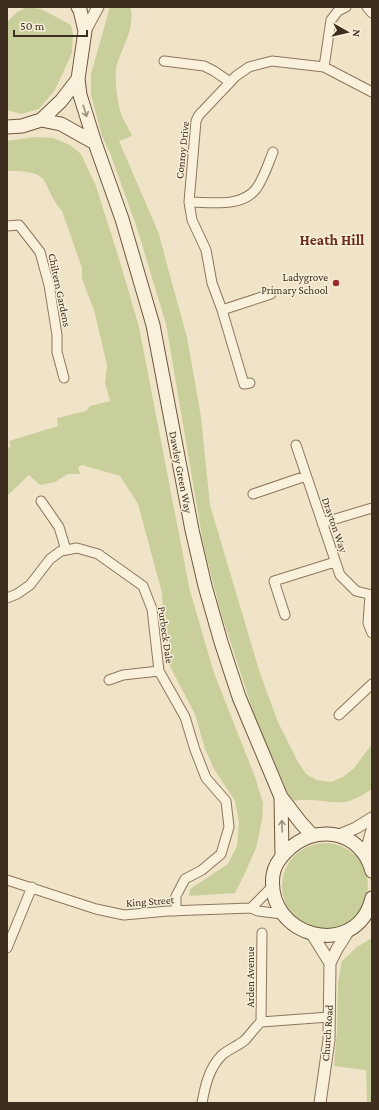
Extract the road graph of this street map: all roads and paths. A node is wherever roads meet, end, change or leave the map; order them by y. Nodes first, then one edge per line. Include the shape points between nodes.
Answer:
1 (78, 7) edge
2 (98, 7) edge
3 (343, 7) edge
4 (367, 7) edge
5 (372, 13) edge
6 (85, 31) junction
7 (164, 61) dead end
8 (324, 67) junction
9 (78, 78) junction
10 (230, 82) junction
11 (372, 92) edge
12 (41, 120) junction
13 (7, 127) edge
14 (95, 143) junction
15 (273, 152) dead end
16 (189, 202) junction
17 (7, 226) edge
18 (271, 294) dead end
19 (222, 310) junction
20 (64, 378) dead end
21 (250, 383) dead end
22 (296, 445) dead end
23 (306, 476) junction
24 (253, 494) dead end
25 (41, 501) dead end
26 (372, 508) edge
27 (322, 523) junction
28 (66, 550) junction
29 (335, 562) junction
30 (371, 595) edge
31 (7, 598) edge
32 (285, 615) dead end
33 (372, 633) edge
34 (159, 671) junction
35 (110, 680) dead end
36 (372, 684) edge
37 (339, 715) dead end
38 (281, 797) junction
39 (372, 818) edge
40 (372, 830) edge
41 (312, 835) junction
42 (339, 835) junction
43 (282, 855) junction
44 (365, 855) junction
45 (372, 871) edge
46 (7, 880) edge
47 (273, 886) junction
48 (32, 887) junction
49 (372, 898) edge
50 (251, 908) junction
51 (176, 911) junction
52 (369, 913) edge
53 (282, 914) junction
54 (349, 930) junction
55 (262, 933) dead end
56 (312, 934) junction
57 (7, 948) edge
58 (330, 963) junction
59 (329, 1018) junction
60 (261, 1022) junction
61 (202, 1103) edge
62 (320, 1103) edge

1 - 6 main road
2 - 6 street
3 - 8 street via 331,20
4 - 5 street
6 - 9 main road
7 - 10 street via 204,66
8 - 10 street, Conroy Drive via 280,62 264,63 242,71
8 - 11 street, Conroy Drive
9 - 12 main road via 62,101
9 -> 14 main road, Dawley Green Way via 80,95
10 - 16 street, Conroy Drive via 196,121
12 - 13 main road via 22,126
12 - 14 main road via 61,124
14 - 38 main road, Dawley Green Way via 122,219 153,325 204,586 239,697
15 - 16 street via 251,194 238,201
16 - 19 street, Conroy Drive via 192,220 206,250 212,283
17 - 20 street, Chiltern Gardens via 19,225 40,252 49,286 57,335 57,352
18 - 19 street
19 - 21 street, Conroy Drive via 244,384
22 - 23 street, Drayton Way
23 - 24 street
23 - 27 street, Drayton Way
25 - 28 street via 59,527
26 - 27 street
27 - 29 street, Drayton Way
28 - 31 street via 50,559 30,585
28 - 34 street, Purbeck Dale via 77,548 98,554 143,586 152,609
29 - 30 street, Drayton Way via 340,575 356,590
29 - 32 street via 274,581
30 - 33 street via 368,623
34 - 35 street via 123,674
34 - 51 street, Purbeck Dale via 185,716 206,778 226,801 229,827 221,854 202,870 185,879 176,896
36 - 37 street
38 - 41 main road, Dawley Green Way
43 -> 38 main road, Dawley Green Way
39 - 42 street
40 - 44 street
41 - 42 main road
41 - 43 main road
42 - 44 main road via 355,844
43 - 47 main road via 274,871
44 - 45 main road
46 - 48 street, King Street
47 - 50 street
47 - 53 main road via 276,902
48 - 51 street, King Street via 96,909 124,915
48 - 57 street
49 - 52 main road
50 - 51 street, King Street
50 - 53 street, King Street
52 - 54 main road
53 - 56 main road via 298,928
54 - 56 main road via 329,936
54 - 58 street, Church Road
55 - 60 street, Arden Avenue
56 - 58 street
58 - 59 street, Church Road
59 - 60 street
59 - 62 street, Church Road via 329,1040
60 - 61 street via 245,1040 217,1061 205,1084

